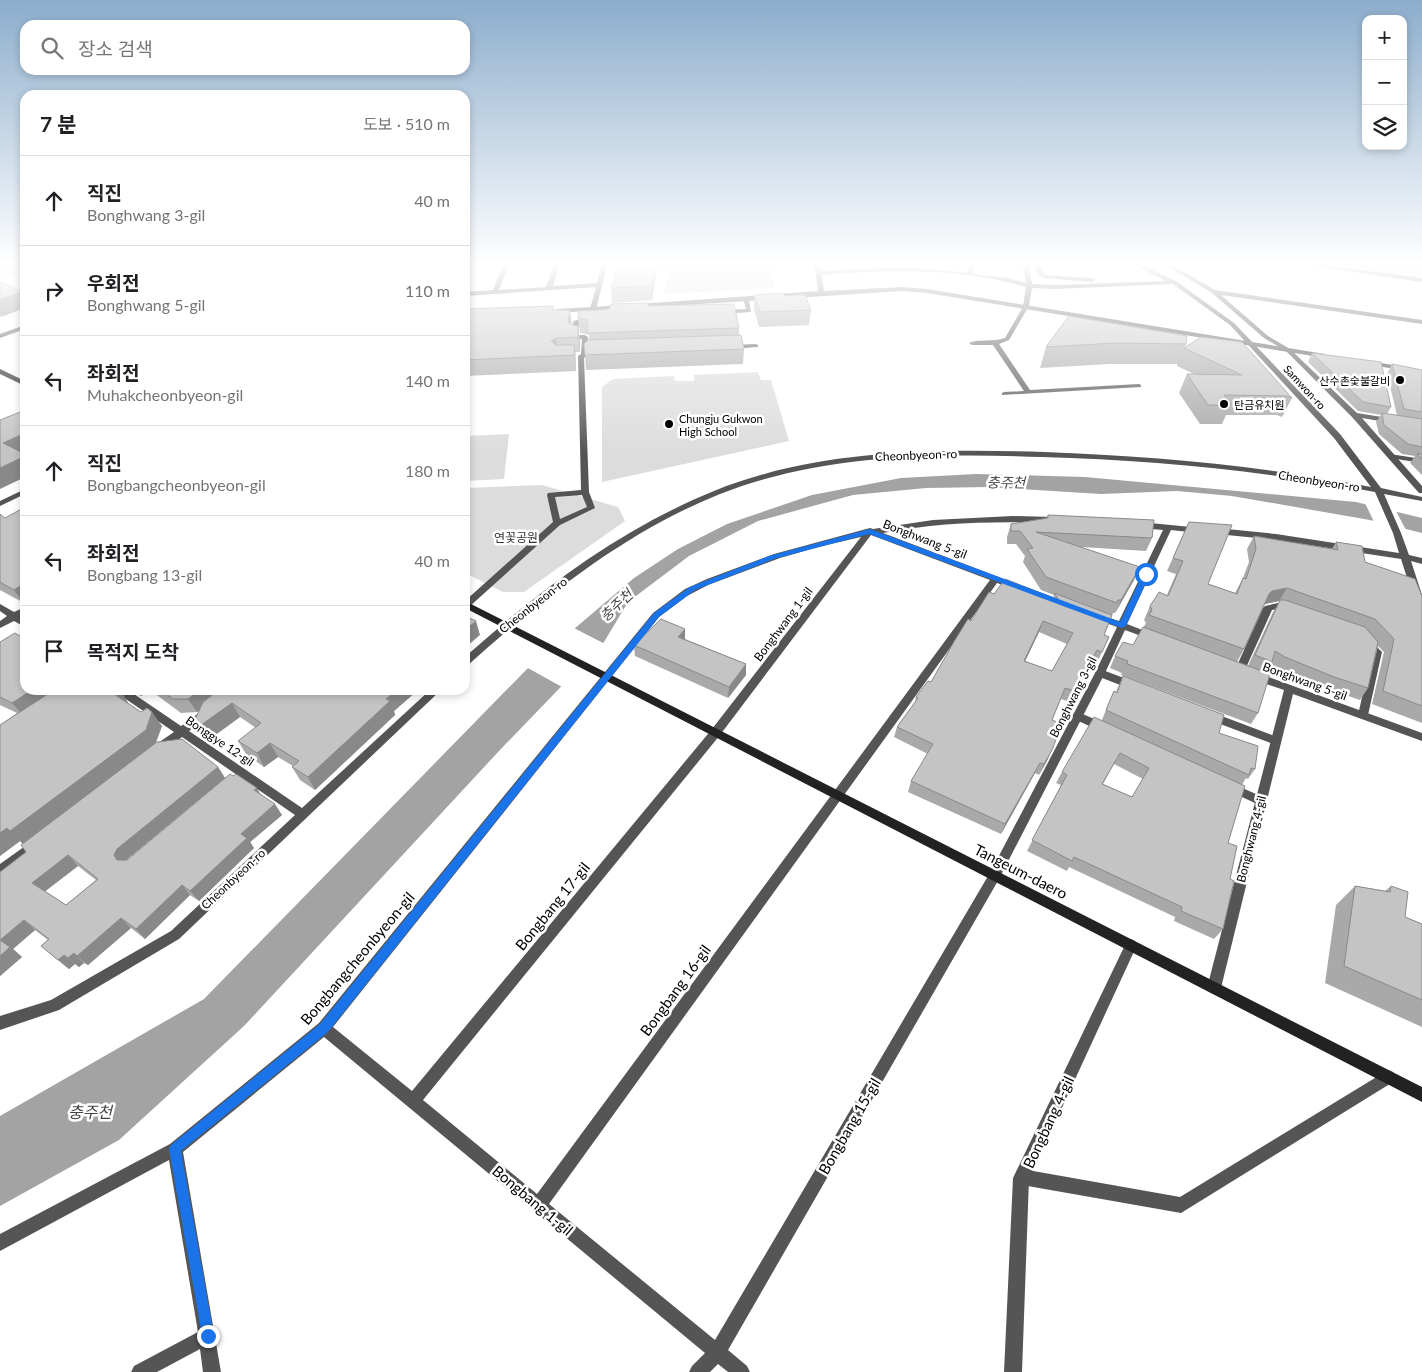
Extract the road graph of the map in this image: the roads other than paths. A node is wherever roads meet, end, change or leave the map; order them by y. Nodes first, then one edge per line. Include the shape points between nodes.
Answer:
1 (576, 326) edge
2 (1014, 326) edge
3 (1149, 326) edge
4 (1234, 326) edge
5 (1253, 326) edge
6 (20, 328) edge
7 (0, 336) edge
8 (995, 342) junction
9 (1248, 342) junction
10 (972, 343) dead end
11 (756, 346) dead end
12 (718, 348) edge
13 (1288, 350) junction
14 (595, 352) edge
15 (580, 355) junction
16 (1334, 358) edge
17 (1361, 362) edge
18 (1380, 365) junction
19 (0, 371) edge
20 (1422, 372) edge
21 (1382, 374) edge
22 (20, 381) edge
23 (1139, 386) dead end
24 (1028, 392) junction
25 (1004, 394) dead end
26 (1391, 412) edge
27 (1355, 415) junction
28 (1393, 422) junction
29 (1403, 423) edge
30 (1393, 456) junction
31 (1422, 461) edge
32 (1378, 490) junction
33 (1422, 491) edge
34 (585, 492) junction
35 (20, 494) edge
36 (1422, 498) edge
37 (0, 504) edge
38 (1059, 520) edge
39 (557, 523) junction
40 (1128, 524) edge
41 (1168, 527) junction
42 (870, 531) junction
43 (1406, 557) junction
44 (1422, 561) edge
45 (995, 579) junction
46 (1022, 589) edge
47 (470, 601) edge
48 (0, 607) edge
49 (470, 607) edge
50 (1422, 608) edge
51 (1086, 612) edge
52 (1296, 612) edge
53 (20, 613) edge
54 (14, 616) junction
55 (20, 620) edge
56 (0, 624) edge
57 (506, 625) junction
58 (1122, 626) junction
59 (1360, 635) edge
60 (1158, 639) edge
61 (470, 658) edge
62 (1100, 673) junction
63 (606, 676) junction
64 (1289, 689) junction
65 (1146, 691) edge
66 (129, 695) edge
67 (431, 695) edge
68 (213, 708) edge
69 (1202, 713) edge
70 (1363, 715) junction
71 (1078, 716) junction
72 (182, 731) junction
73 (716, 732) junction
74 (1113, 732) edge
75 (1422, 737) edge
76 (1276, 741) junction
77 (150, 756) edge
78 (1217, 781) edge
79 (838, 794) junction
80 (1261, 801) junction
81 (302, 814) junction
82 (47, 834) edge
83 (0, 871) edge
84 (995, 875) junction
85 (1131, 945) junction
86 (1214, 988) junction
87 (0, 1023) edge
88 (324, 1028) junction
89 (1388, 1077) junction
90 (1422, 1095) edge
91 (413, 1100) junction
92 (175, 1149) junction
93 (1022, 1177) junction
94 (539, 1205) junction
95 (0, 1243) edge
96 (208, 1336) junction
97 (717, 1353) junction
98 (140, 1372) edge
99 (212, 1372) edge
100 (698, 1372) edge
101 (741, 1372) edge
102 (1013, 1372) edge

1 - 15 street via 575,338 585,338
2 - 8 street via 1007,339
3 - 9 street
4 - 9 street, Samwon-ro
5 - 13 street
6 - 7 street
8 - 10 street
8 - 24 street
9 - 13 street
9 - 32 street, Samwon-ro via 1336,436
11 - 12 street
13 - 16 street
13 - 27 street
14 - 15 street
15 - 34 street
17 - 18 street
18 - 20 street
18 - 21 street
19 - 22 main road
23 - 24 street
24 - 25 street
26 - 28 street
27 - 28 street
27 - 30 street
28 - 29 street
30 - 31 street
30 - 33 street
32 - 36 street, Cheonbyeon-ro
32 - 43 street, Samwon-ro
32 - 57 street, Cheonbyeon-ro via 1243,469 1145,459 979,452 900,453 833,460 777,472 717,492 645,527 573,574
34 - 39 street via 591,508
34 - 39 street via 551,496
35 - 37 street
38 - 42 street, Bongbangcheonbyeon-gil via 940,521
39 - 47 street
40 - 41 street
41 - 43 street via 1276,537
41 - 58 street, Bonghwang 3-gil
42 - 45 street, Bonghwang 5-gil
42 - 63 street, Bongbangcheonbyeon-gil via 772,557 692,588 656,615
42 - 73 street, Bonghwang 1-gil
43 - 44 street
43 - 50 street
45 - 46 street, Bonghwang 5-gil
45 - 79 street, Bongbang 16-gil
48 - 54 street
49 - 57 main road
51 - 58 street
52 - 64 street, Bonghwang 5-gil via 1278,606 1268,608 1236,669
53 - 54 street
54 - 55 street
54 - 56 street
57 - 61 street, Cheonbyeon-ro
57 - 63 main road, Tangeum-daero
58 - 60 street
58 - 62 street, Bonghwang 3-gil
59 - 70 street via 1377,652
62 - 65 street
62 - 71 street, Bonghwang 3-gil
63 - 73 main road, Tangeum-daero
63 - 88 street, Bongbangcheonbyeon-gil
64 - 70 street, Bonghwang 5-gil
64 - 76 street, Bonghwang 4-gil
66 - 72 street, Bonggye 12-gil
67 - 81 street, Cheonbyeon-ro
68 - 72 street
69 - 76 street
70 - 75 street, Bonghwang 5-gil
71 - 74 street
71 - 84 street, Bonghwang 3-gil
72 - 77 street
72 - 81 street, Bonggye 12-gil via 238,776
73 - 79 main road, Tangeum-daero
73 - 91 street, Bongbang 17-gil
76 - 80 street, Bonghwang 4-gil
78 - 80 street
79 - 84 main road, Tangeum-daero
79 - 94 street, Bongbang 16-gil
80 - 86 street, Bonghwang 4-gil
81 - 87 street, Cheonbyeon-ro via 175,934 54,1004
82 - 83 street
84 - 85 main road, Tangeum-daero
84 - 97 street, Bongbang 15-gil
85 - 86 main road, Tangeum-daero
85 - 93 street, Bongbang 4-gil
86 - 89 main road, Tangeum-daero
88 - 91 street, Bongbang 1-gil
88 - 92 street, Bongbangcheonbyeon-gil
89 - 90 main road, Tangeum-daero
89 - 93 street via 1181,1205
91 - 94 street, Bongbang 1-gil
92 - 95 street, Bongbangcheonbyeon-gil
92 - 96 street
93 - 102 street, Bongbang 4-gil
94 - 97 street, Bongbang 1-gil
96 - 98 street
96 - 99 street
97 - 100 street, Bongbang 15-gil
97 - 101 street, Bongbang 1-gil

